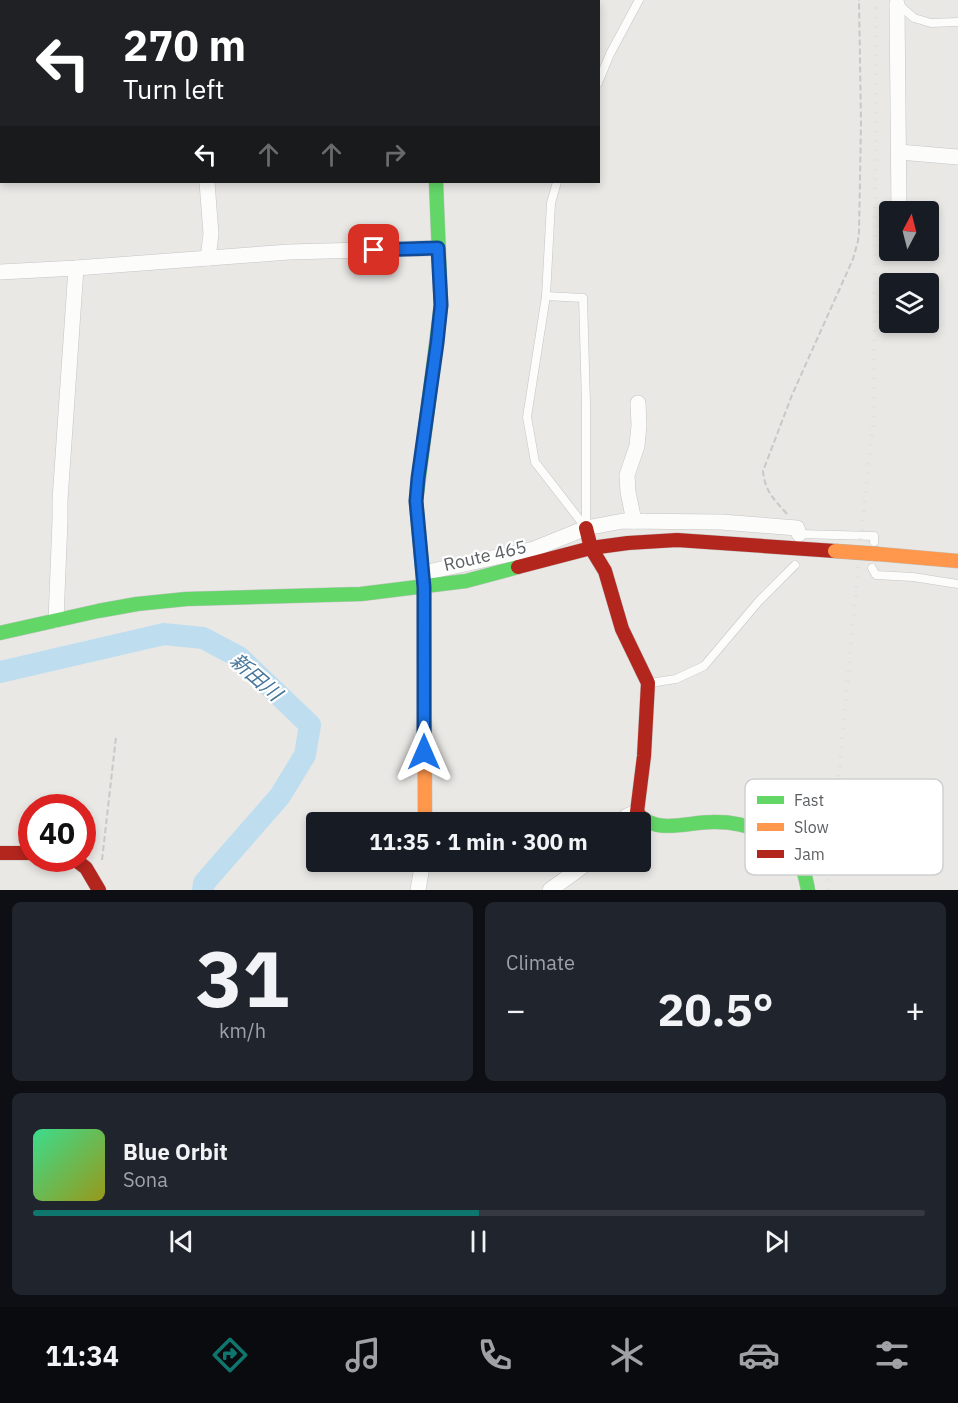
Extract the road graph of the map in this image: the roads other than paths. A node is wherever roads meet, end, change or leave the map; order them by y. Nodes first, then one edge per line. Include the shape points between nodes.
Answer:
1 (639, 0) edge
2 (895, 2) edge
3 (958, 22) edge
4 (600, 78) edge
5 (898, 152) junction
6 (958, 157) edge
7 (207, 183) edge
8 (436, 183) edge
9 (558, 183) edge
10 (899, 201) edge
11 (438, 248) junction
12 (208, 258) junction
13 (76, 268) junction
14 (0, 272) edge
15 (546, 296) junction
16 (638, 403) dead end
17 (634, 521) junction
18 (586, 528) junction
19 (798, 531) joint
20 (591, 548) junction
21 (876, 548) junction
22 (958, 561) edge
23 (795, 565) dead end
24 (872, 568) dead end
25 (423, 580) junction
26 (958, 584) edge
27 (56, 620) junction
28 (0, 633) edge
29 (648, 683) junction
30 (425, 812) edge
31 (637, 812) edge
32 (651, 824) edge
33 (745, 827) edge
34 (0, 853) edge
35 (18, 853) edge
36 (421, 872) edge
37 (575, 872) edge
38 (805, 875) edge
39 (418, 890) edge
40 (550, 890) edge
41 (808, 890) edge

1 - 4 lane
2 - 3 lane via 914,18 931,23
2 - 5 street
5 - 6 street
5 - 10 street
7 - 12 street via 211,234
8 - 11 main road
9 - 15 lane via 551,203
11 - 12 street
11 - 25 main road via 441,305 416,501
12 - 13 street
13 - 14 street
13 - 27 street
15 - 18 lane via 527,417 535,462
15 - 18 lane via 583,298
16 - 17 street via 637,446 627,475
17 - 18 street
17 - 19 street via 721,522
18 - 20 main road
18 - 25 street via 534,549
19 - 21 lane via 874,536
20 - 21 main road, Route 465, bridge via 677,540 836,551
20 - 25 main road, Route 465 via 466,581
20 - 29 main road via 605,571 622,629
21 - 22 main road, Route 465
23 - 29 lane via 704,666 676,680
24 - 26 lane via 876,575
25 - 27 main road, Route 465 via 361,594 186,599
25 - 30 main road
27 - 28 main road, Route 465
29 - 31 main road
32 - 33 main road via 720,822
34 - 35 main road
36 - 39 street
37 - 40 street
38 - 41 main road

